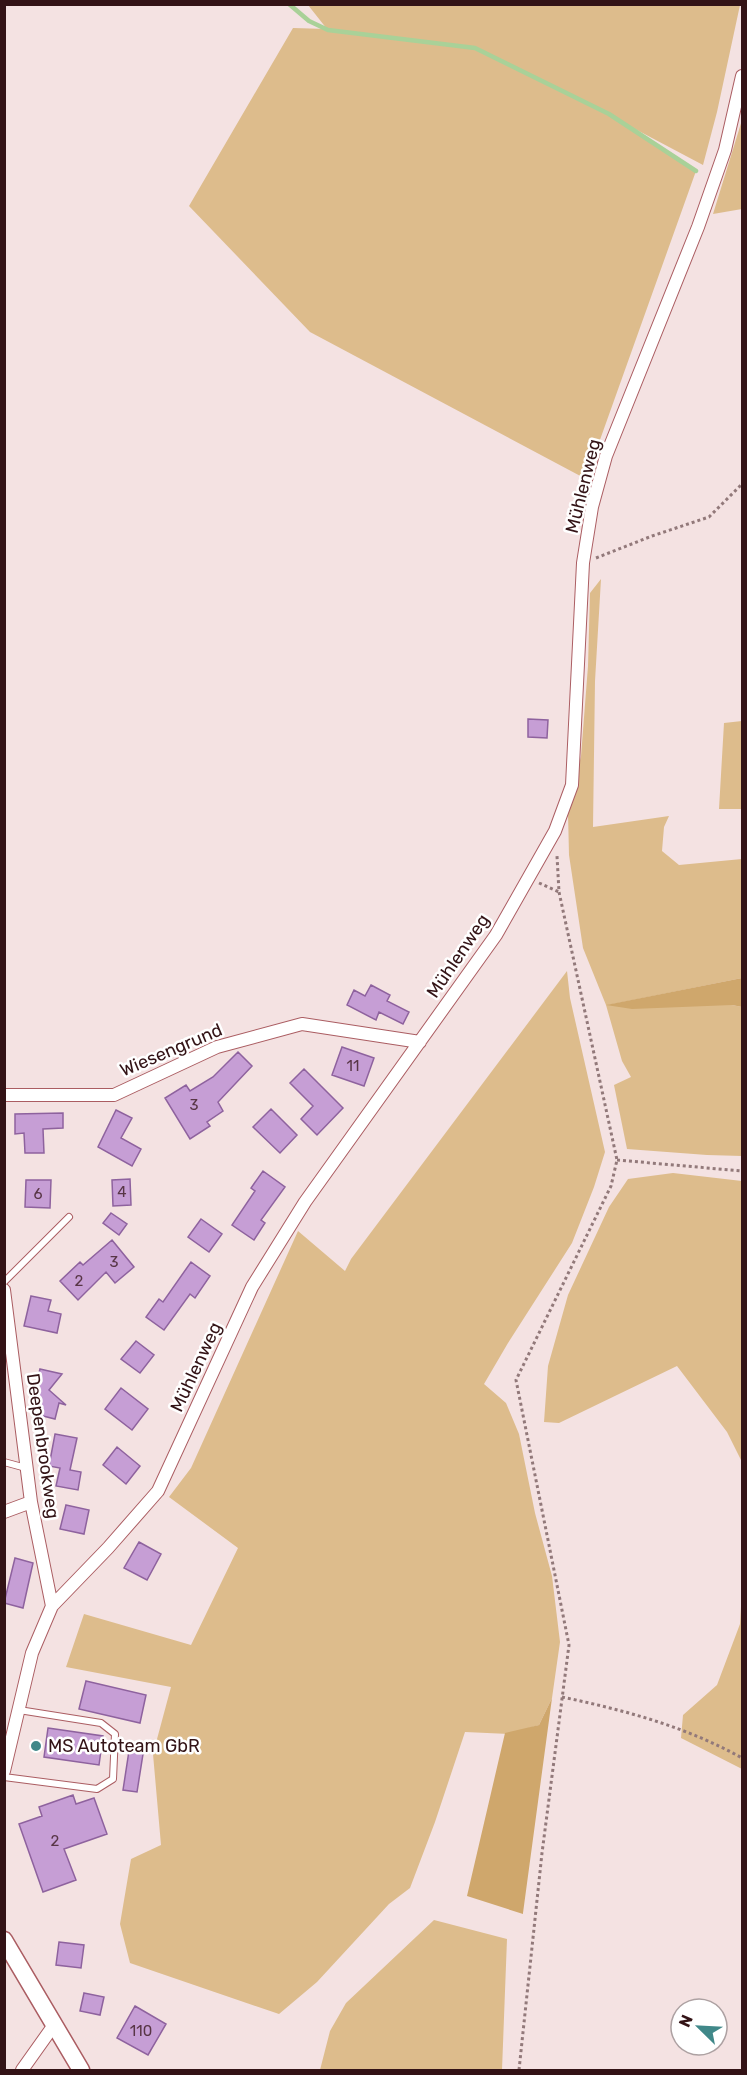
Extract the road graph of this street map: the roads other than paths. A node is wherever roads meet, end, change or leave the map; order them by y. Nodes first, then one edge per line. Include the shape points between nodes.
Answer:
1 (742, 76) edge
2 (420, 1042) junction
3 (4, 1095) edge
4 (69, 1217) dead end
5 (4, 1282) edge
6 (4, 1290) edge
7 (4, 1462) edge
8 (27, 1468) junction
9 (31, 1502) junction
10 (4, 1512) edge
11 (52, 1606) junction
12 (20, 1710) junction
13 (4, 1771) edge
14 (4, 1777) edge
15 (6, 1942) edge
16 (54, 2025) junction
17 (22, 2070) edge
18 (81, 2070) edge

1 - 2 street, Mühlenweg via 725,150 606,456 592,507 583,563 572,785 555,831 496,935
2 - 3 street, Wiesengrund via 302,1024 217,1047 114,1095
2 - 11 street, Mühlenweg via 306,1202 252,1287 158,1491
4 - 5 lane
6 - 8 street, Deepenbrookweg
7 - 8 lane
8 - 9 street, Deepenbrookweg
9 - 10 street
9 - 11 street, Deepenbrookweg
11 - 12 street, Mühlenweg via 32,1653
12 - 13 street, Mühlenweg
12 - 14 lane via 101,1723 115,1734 114,1779 97,1789
15 - 16 main road
16 - 17 street
16 - 18 main road

